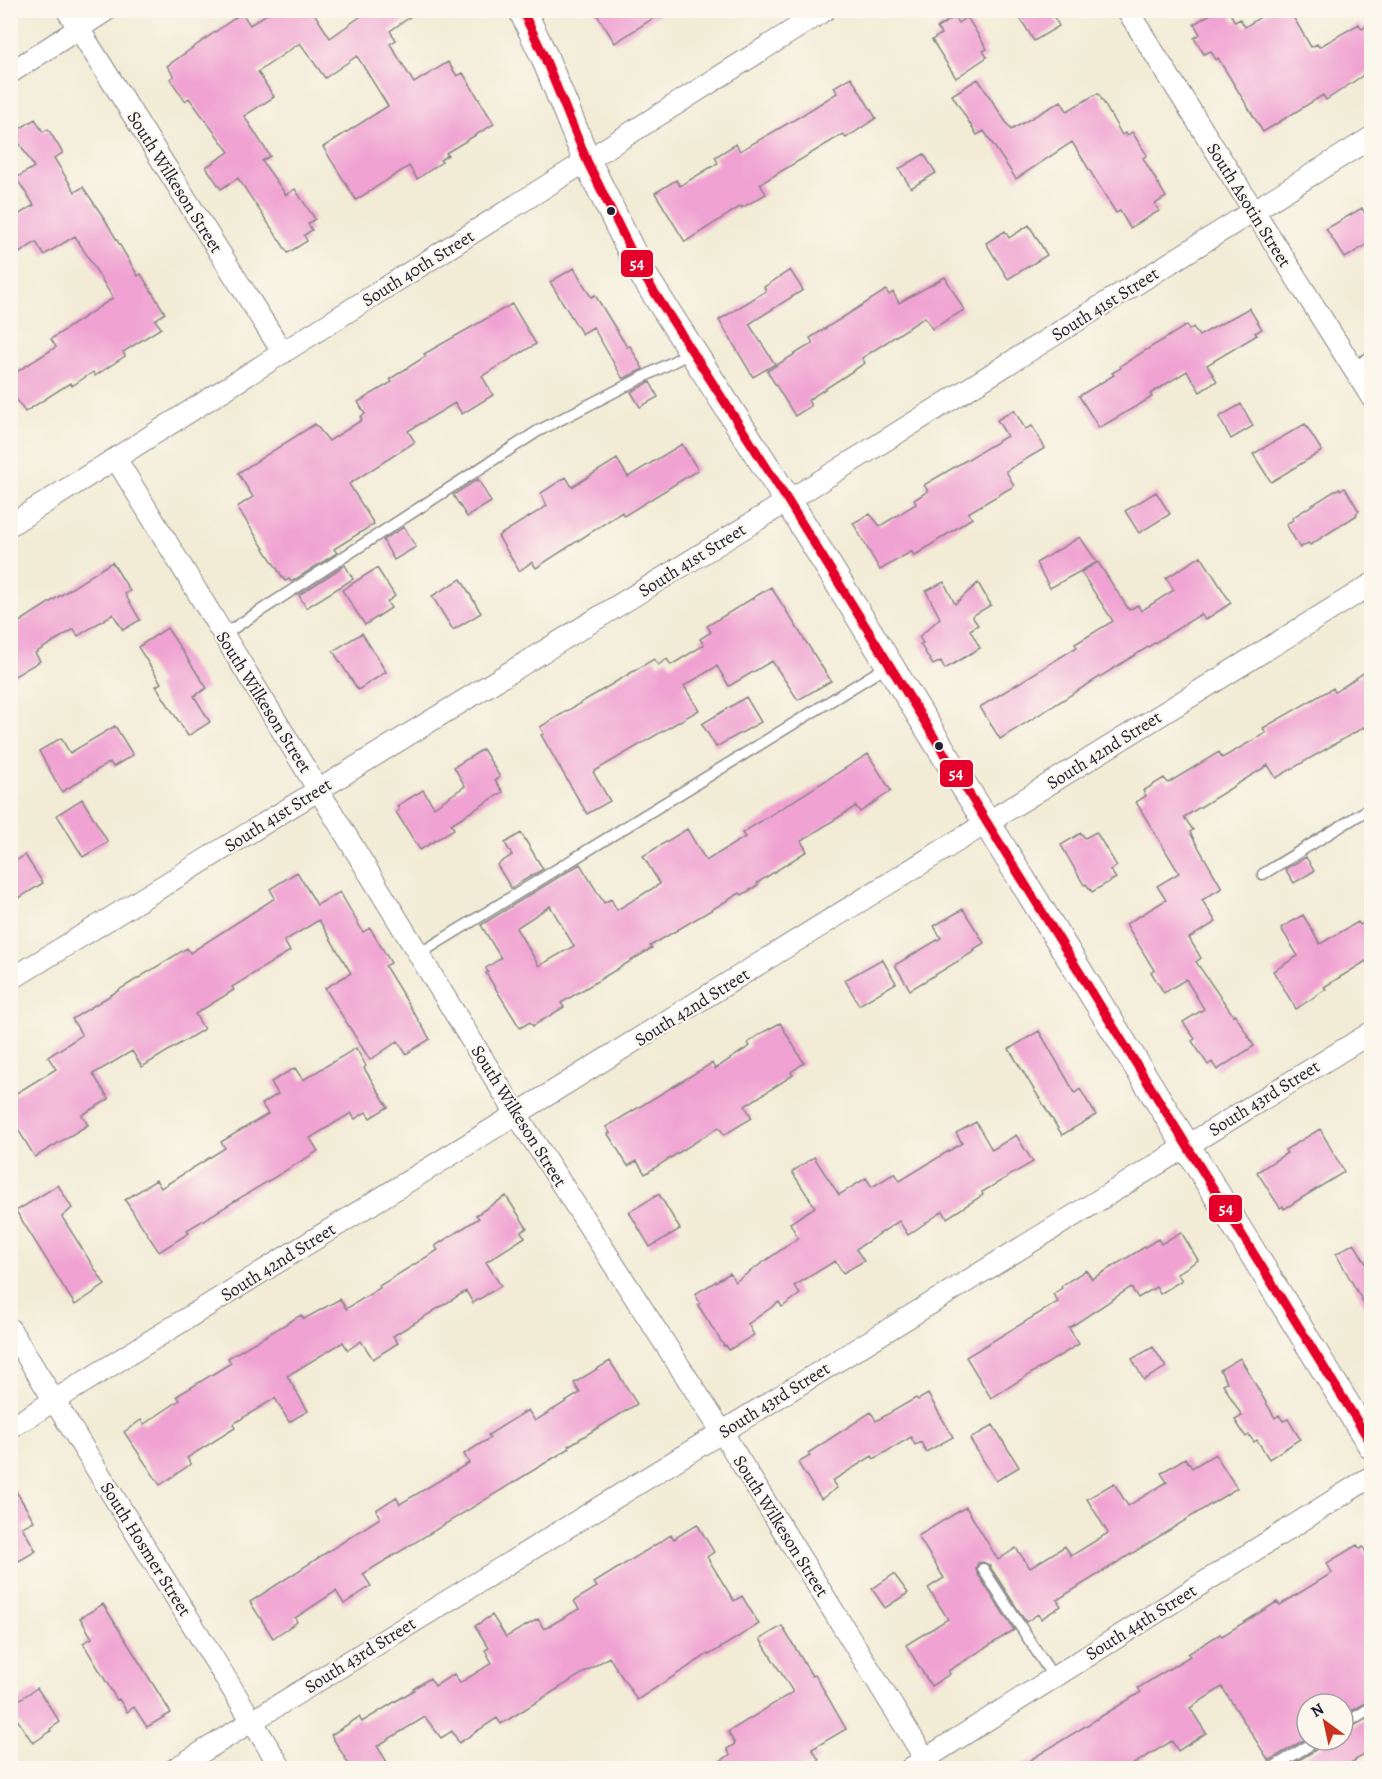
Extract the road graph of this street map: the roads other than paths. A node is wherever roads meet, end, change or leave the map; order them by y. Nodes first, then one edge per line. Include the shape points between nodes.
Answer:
1 (67, 10) edge
2 (107, 10) edge
3 (522, 10) edge
4 (825, 10) edge
5 (1127, 10) edge
6 (79, 28) junction
7 (10, 72) edge
8 (1371, 137) edge
9 (586, 161) junction
10 (1253, 212) junction
11 (692, 352) junction
12 (283, 353) junction
13 (1371, 356) edge
14 (1352, 368) junction
15 (1371, 398) edge
16 (116, 459) junction
17 (788, 501) junction
18 (10, 525) edge
19 (1371, 584) edge
20 (223, 634) junction
21 (889, 665) junction
22 (318, 790) junction
23 (1371, 807) edge
24 (987, 824) junction
25 (1263, 874) dead end
26 (419, 954) junction
27 (10, 981) edge
28 (1371, 1032) edge
29 (517, 1115) junction
30 (1186, 1146) junction
31 (10, 1329) edge
32 (54, 1400) junction
33 (10, 1428) edge
34 (722, 1432) junction
35 (1371, 1446) edge
36 (1371, 1476) edge
37 (983, 1569) dead end
38 (1054, 1677) junction
39 (1371, 1707) edge
40 (1355, 1717) edge
41 (252, 1721) junction
42 (1298, 1752) edge
43 (922, 1765) edge
44 (176, 1768) edge
45 (282, 1768) edge
46 (1272, 1768) edge

1 - 6 street, South Wilkeson Street
2 - 6 street
3 - 9 street
4 - 9 street, South 40th Street
5 - 10 street, South Asotin Street
6 - 7 street
6 - 12 street, South Wilkeson Street
8 - 10 street, South 41st Street
9 - 11 street via 642,273
9 - 12 street, South 40th Street
10 - 14 street, South Asotin Street
10 - 17 street, South 41st Street
11 - 17 street
11 - 20 lane via 538,431
12 - 16 street, South 40th Street
13 - 14 lane
14 - 15 street, South Asotin Street
16 - 18 street, South 40th Street
16 - 20 street, South Wilkeson Street
17 - 21 street
17 - 22 street, South 41st Street
19 - 24 street, South 42nd Street
20 - 22 street, South Wilkeson Street
21 - 24 street
21 - 26 lane
22 - 26 street, South Wilkeson Street
22 - 27 street, South 41st Street
23 - 25 lane
24 - 29 street, South 42nd Street
24 - 30 street
26 - 29 street, South Wilkeson Street
28 - 30 street, South 43rd Street
29 - 32 street, South 42nd Street
29 - 34 street, South Wilkeson Street
30 - 34 street, South 43rd Street
30 - 35 street
31 - 32 street, South Hosmer Street
32 - 33 street, South 42nd Street
32 - 41 street, South Hosmer Street
34 - 41 street, South 43rd Street
34 - 43 street, South Wilkeson Street
36 - 38 street, South 44th Street
37 - 38 lane
38 - 43 street, South 44th Street
39 - 40 lane
41 - 44 street, South 43rd Street
41 - 45 street, South Hosmer Street
42 - 46 lane

